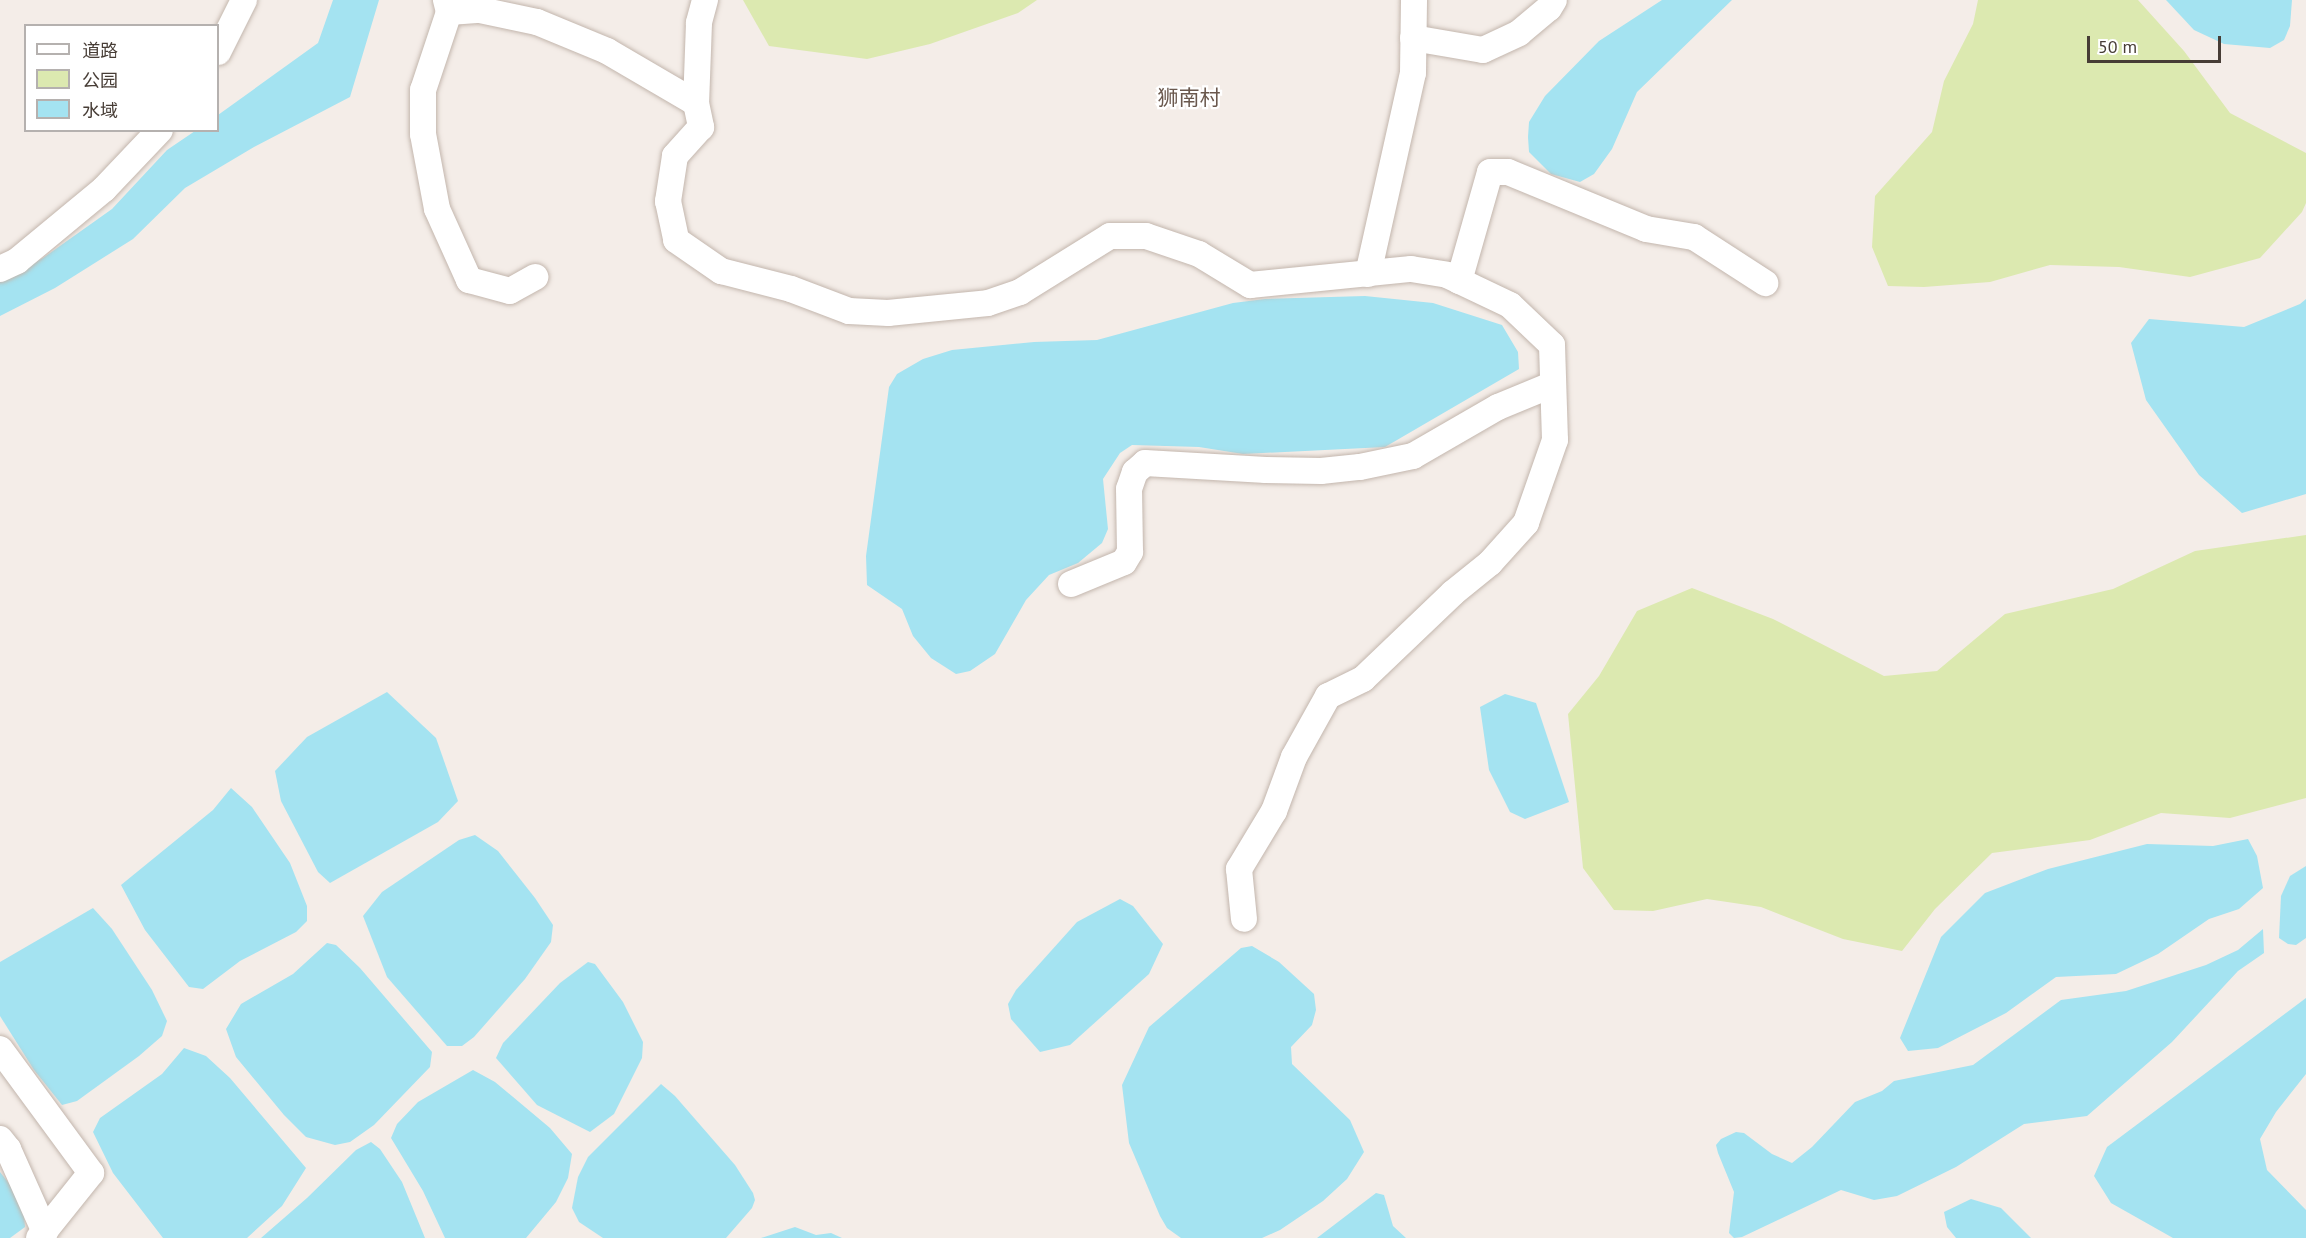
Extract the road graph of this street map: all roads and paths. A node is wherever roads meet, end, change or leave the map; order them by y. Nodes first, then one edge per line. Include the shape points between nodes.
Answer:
1 (244, 0) edge
2 (705, 0) edge
3 (1414, 0) edge
4 (1554, 0) edge
5 (447, 6) edge
6 (1413, 38) junction
7 (219, 50) edge
8 (696, 103) junction
9 (158, 132) edge
10 (0, 269) edge
11 (1368, 274) junction
12 (536, 277) dead end
13 (1459, 281) junction
14 (1765, 283) dead end
15 (1551, 385) junction
16 (1071, 584) dead end
17 (1244, 919) dead end
18 (0, 1049) edge
19 (0, 1139) edge
20 (42, 1235) edge

1 - 7 street
2 - 8 street via 699,22
3 - 6 street
4 - 6 street via 1519,33 1484,50
5 - 8 street via 537,22 607,51
5 - 12 street via 423,90 423,134 437,209 469,280 510,291
6 - 11 street via 1413,73
8 - 11 street via 701,127 675,156 668,201 676,240 722,271 791,288 849,311 888,313 988,303 1020,292 1110,236 1146,236 1198,254 1250,285
9 - 10 street via 104,189 17,261
11 - 13 street via 1411,269
13 - 14 street via 1490,172 1508,172 1646,229 1694,237
13 - 15 street via 1510,305 1552,345
15 - 16 street via 1498,407 1413,456 1360,467 1299,470 1145,463 1135,472 1129,489 1130,552 1124,562
15 - 17 street via 1555,440 1526,523 1490,563 1453,593 1363,680 1328,696 1294,757 1274,811 1239,869
18 - 20 street via 91,1173
19 - 20 street via 8,1149

